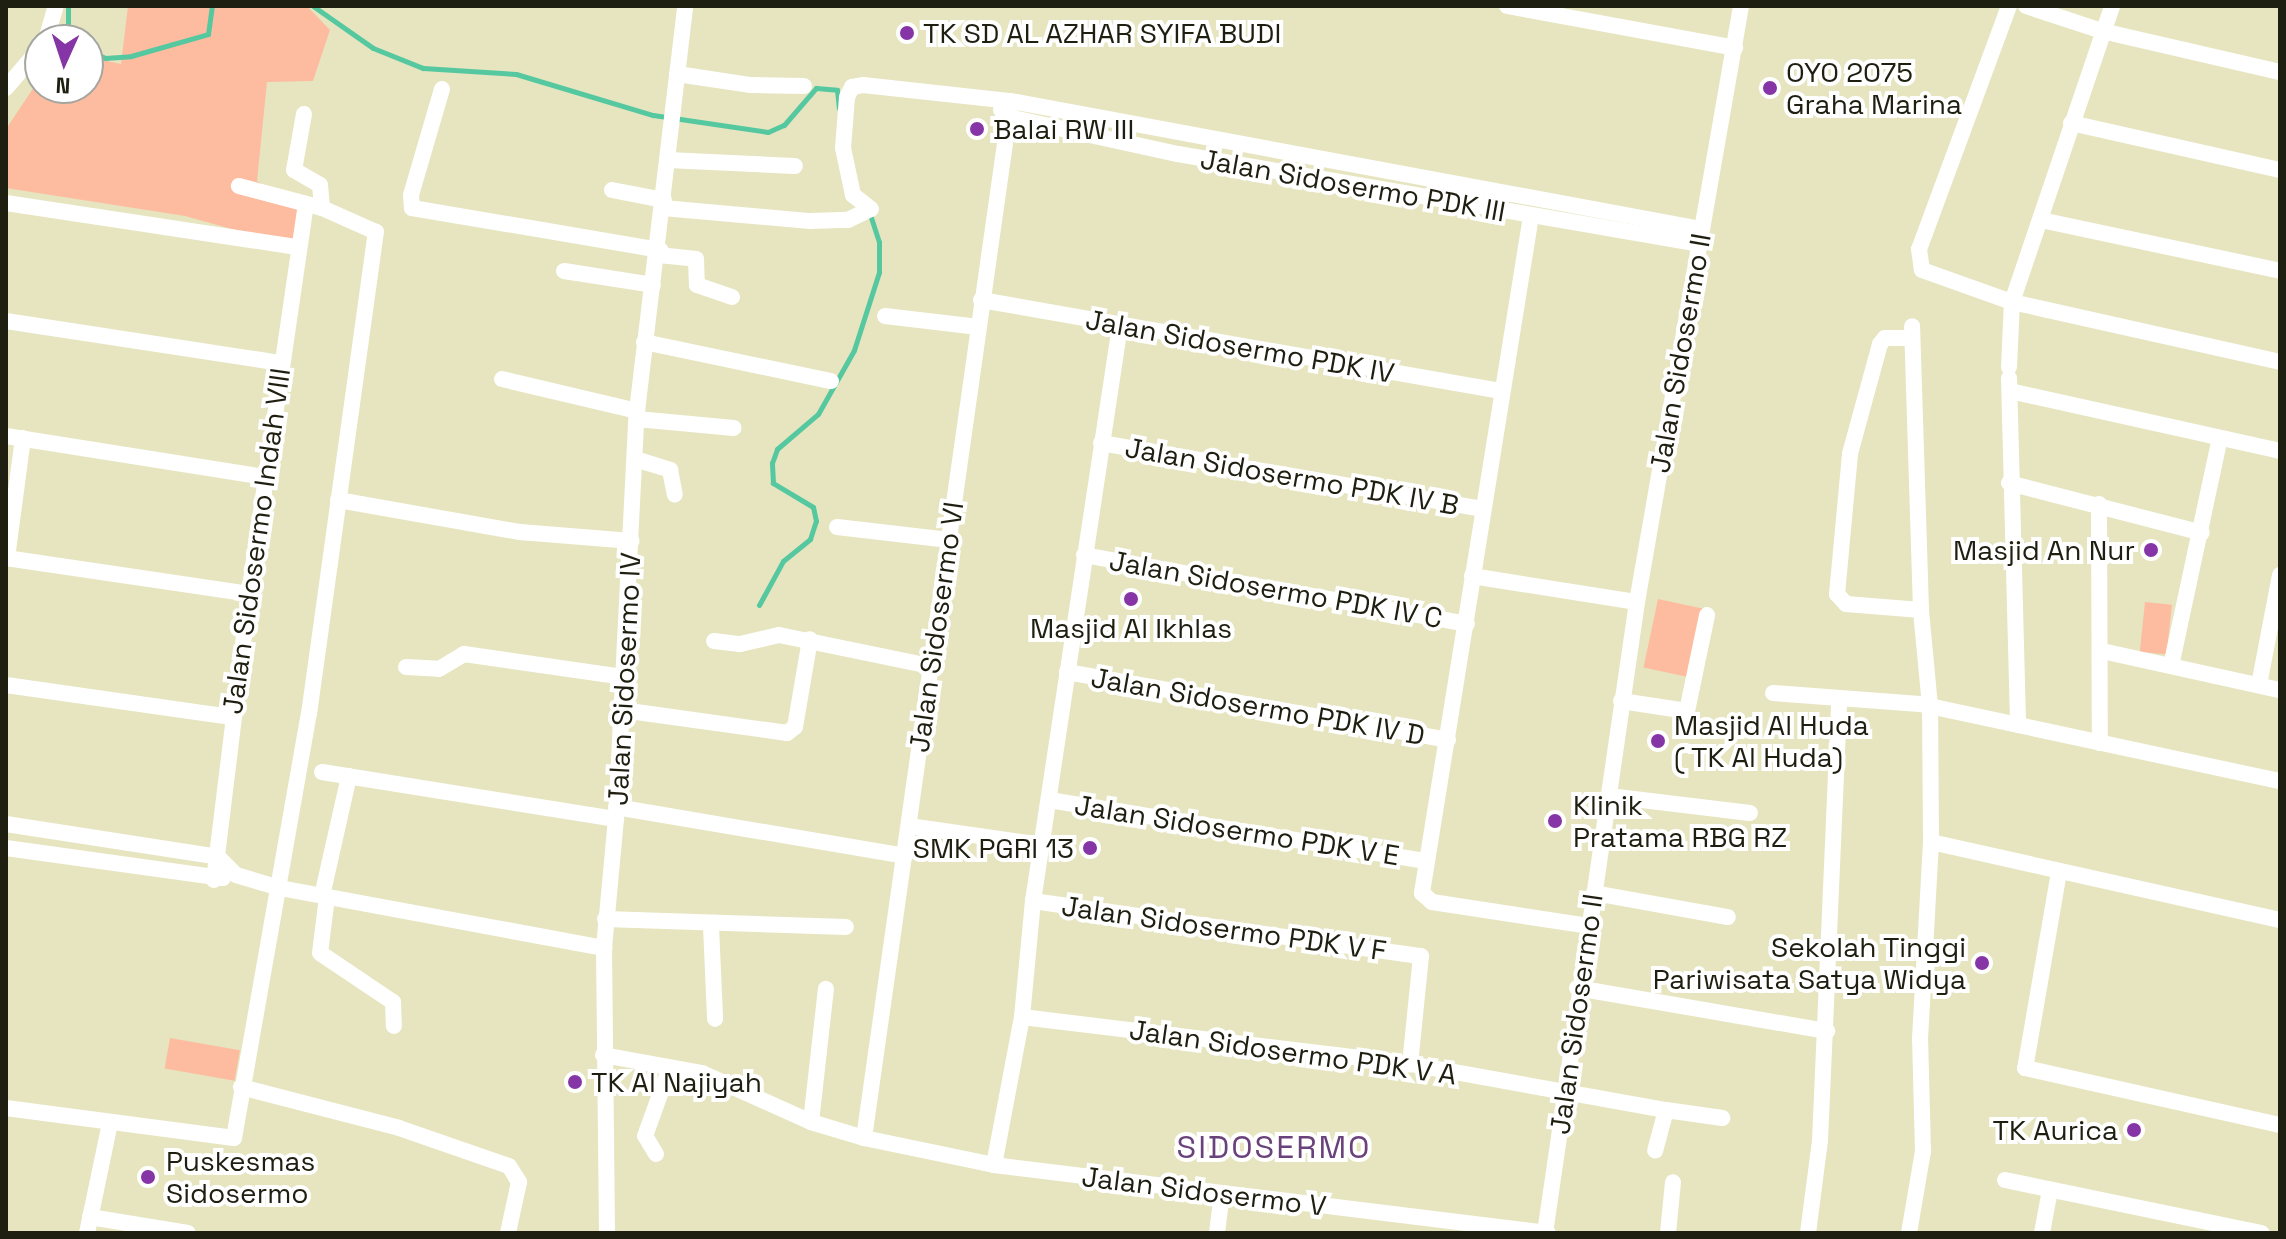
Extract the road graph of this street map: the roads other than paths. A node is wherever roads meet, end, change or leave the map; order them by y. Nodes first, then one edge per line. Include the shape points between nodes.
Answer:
1 (685, 6) edge
2 (1507, 6) edge
3 (1741, 6) edge
4 (2009, 6) edge
5 (2026, 6) edge
6 (2112, 6) edge
7 (1602, 14) edge
8 (2102, 31) junction
9 (1735, 48) junction
10 (24, 67) edge
11 (2280, 72) edge
12 (677, 74) junction
13 (804, 86) dead end
14 (6, 88) edge
15 (442, 89) dead end
16 (1010, 109) junction
17 (304, 114) dead end
18 (2071, 123) junction
19 (1183, 136) junction
20 (1178, 154) junction
21 (668, 160) junction
22 (795, 166) dead end
23 (2280, 170) edge
24 (239, 186) dead end
25 (1460, 186) junction
26 (612, 190) dead end
27 (1545, 200) junction
28 (6, 203) edge
29 (664, 204) junction
30 (1456, 204) junction
31 (314, 206) junction
32 (1536, 217) junction
33 (2041, 220) junction
34 (1700, 237) junction
35 (296, 247) junction
36 (659, 252) junction
37 (564, 271) dead end
38 (2280, 271) edge
39 (653, 285) junction
40 (732, 297) dead end
41 (981, 300) junction
42 (2012, 302) junction
43 (885, 316) dead end
44 (6, 321) edge
45 (1120, 326) junction
46 (978, 327) junction
47 (644, 342) junction
48 (2280, 362) edge
49 (281, 363) junction
50 (2009, 378) junction
51 (502, 379) dead end
52 (831, 381) dead end
53 (1500, 391) junction
54 (637, 415) junction
55 (734, 428) dead end
56 (14, 437) edge
57 (2220, 438) junction
58 (1101, 443) junction
59 (2280, 451) edge
60 (635, 459) junction
61 (265, 477) junction
62 (2009, 483) junction
63 (675, 495) dead end
64 (338, 500) junction
65 (2099, 504) junction
66 (1483, 509) junction
67 (837, 527) dead end
68 (2202, 533) junction
69 (949, 540) junction
70 (632, 541) junction
71 (1084, 555) junction
72 (6, 558) edge
73 (2280, 575) edge
74 (1472, 576) junction
75 (249, 594) junction
76 (1637, 602) junction
77 (1921, 610) junction
78 (1707, 615) dead end
79 (1467, 624) junction
80 (810, 639) junction
81 (714, 641) dead end
82 (2102, 651) junction
83 (930, 666) junction
84 (2171, 666) junction
85 (406, 667) dead end
86 (1067, 672) junction
87 (624, 677) junction
88 (6, 685) edge
89 (2259, 685) junction
90 (2280, 690) edge
91 (1773, 693) dead end
92 (1839, 700) junction
93 (1621, 701) junction
94 (1917, 704) junction
95 (622, 710) junction
96 (232, 717) junction
97 (2018, 725) junction
98 (1448, 740) junction
99 (2100, 743) junction
100 (322, 772) dead end
101 (349, 776) junction
102 (2280, 781) edge
103 (1609, 796) junction
104 (1049, 800) junction
105 (616, 813) junction
106 (1750, 813) dead end
107 (6, 824) edge
108 (909, 826) junction
109 (1931, 842) junction
110 (1043, 845) junction
111 (6, 848) edge
112 (905, 856) junction
113 (218, 857) junction
114 (1426, 861) junction
115 (2059, 872) junction
116 (236, 875) junction
117 (214, 880) junction
118 (280, 888) junction
119 (1594, 893) junction
120 (324, 896) junction
121 (1033, 901) junction
122 (1728, 917) dead end
123 (605, 919) junction
124 (2280, 920) edge
125 (711, 926) junction
126 (1588, 926) junction
127 (846, 927) dead end
128 (604, 948) junction
129 (1577, 988) junction
130 (826, 989) dead end
131 (1022, 1017) junction
132 (715, 1019) dead end
133 (394, 1026) dead end
134 (1827, 1031) junction
135 (603, 1055) junction
136 (1410, 1064) junction
137 (670, 1067) junction
138 (241, 1087) junction
139 (1564, 1094) junction
140 (6, 1108) edge
141 (1666, 1110) junction
142 (1722, 1118) dead end
143 (811, 1122) junction
144 (110, 1123) junction
145 (2280, 1125) edge
146 (864, 1138) junction
147 (1655, 1151) dead end
148 (656, 1154) dead end
149 (994, 1165) junction
150 (2005, 1180) dead end
151 (1673, 1182) dead end
152 (2050, 1190) junction
153 (1222, 1193) junction
154 (88, 1225) edge
155 (188, 1233) edge
156 (508, 1233) edge
157 (607, 1233) edge
158 (1217, 1233) edge
159 (1546, 1233) edge
160 (1668, 1233) edge
161 (1808, 1233) edge
162 (1909, 1233) edge
163 (2042, 1233) edge
164 (2262, 1233) edge

1 - 12 street, Jalan Sidosermo IV
2 - 7 street
3 - 9 street, Jalan Sidosermo II
4 - 42 street via 1919,249 1922,270
5 - 8 street
6 - 8 street
7 - 9 street
8 - 11 street
8 - 18 street
9 - 34 street, Jalan Sidosermo II
10 - 14 street
12 - 13 street
12 - 21 street, Jalan Sidosermo IV
15 - 36 street via 411,195 412,208
16 - 19 street, Jalan Sidosermo PDK III
16 - 20 street, Jalan Sidosermo PDK III
16 - 29 street via 991,101 852,87 843,148 853,195 865,212 810,221
16 - 41 street, Jalan Sidosermo VI
17 - 31 street via 294,170 320,185
18 - 23 street
18 - 33 street
19 - 20 street
19 - 25 street, Jalan Sidosermo PDK III
20 - 30 street, Jalan Sidosermo PDK III
21 - 22 street
21 - 29 street, Jalan Sidosermo IV
24 - 31 street
25 - 27 street, Jalan Sidosermo PDK III
25 - 30 street
26 - 29 street
27 - 32 street
27 - 34 street, Jalan Sidosermo PDK III
28 - 35 street
29 - 36 street, Jalan Sidosermo IV
30 - 32 street, Jalan Sidosermo PDK III
31 - 35 street, Jalan Sidosermo Indah VIII
31 - 64 street via 376,232
32 - 34 street, Jalan Sidosermo PDK III
32 - 53 street
33 - 38 street
33 - 42 street
34 - 76 street, Jalan Sidosermo II
35 - 49 street, Jalan Sidosermo Indah VIII
36 - 39 street, Jalan Sidosermo IV
36 - 40 street via 696,259 696,284
37 - 39 street
39 - 47 street, Jalan Sidosermo IV
41 - 45 street, Jalan Sidosermo PDK IV
41 - 46 street, Jalan Sidosermo VI
42 - 48 street
42 - 50 street
43 - 46 street
44 - 49 street
45 - 53 street, Jalan Sidosermo PDK IV
45 - 58 street
46 - 69 street, Jalan Sidosermo VI
47 - 52 street
47 - 54 street, Jalan Sidosermo IV
49 - 61 street, Jalan Sidosermo Indah VIII
50 - 57 street
50 - 62 street
51 - 54 street
53 - 66 street
54 - 55 street
54 - 60 street, Jalan Sidosermo IV
56 - 61 street
56 - 72 street
57 - 59 street
57 - 68 street
58 - 66 street, Jalan Sidosermo PDK IV B
58 - 71 street
60 - 63 street via 670,470
60 - 70 street, Jalan Sidosermo IV
61 - 75 street, Jalan Sidosermo Indah VIII
62 - 65 street
62 - 97 street
64 - 70 street via 520,532
64 - 118 street
65 - 68 street
65 - 82 street
66 - 74 street
67 - 69 street
68 - 84 street
69 - 83 street, Jalan Sidosermo VI
70 - 87 street, Jalan Sidosermo IV
71 - 79 street, Jalan Sidosermo PDK IV C
71 - 86 street
72 - 75 street
73 - 89 street
74 - 76 street
74 - 79 street
75 - 96 street, Jalan Sidosermo Indah VIII
76 - 93 street, Jalan Sidosermo II
77 - 77 street via 1904,334 1881,341 1850,454 1838,598 1846,604
77 - 94 street
78 - 93 street via 1687,711
79 - 98 street
80 - 81 street via 779,635 740,644
80 - 83 street
80 - 95 street via 795,727 787,733
82 - 84 street
82 - 99 street
83 - 108 street, Jalan Sidosermo VI
84 - 89 street
85 - 87 street via 439,669 464,654
86 - 98 street, Jalan Sidosermo PDK IV D
86 - 104 street
87 - 95 street, Jalan Sidosermo IV
88 - 96 street
89 - 90 street
91 - 92 street
92 - 94 street
92 - 134 street
93 - 103 street, Jalan Sidosermo II
94 - 97 street
94 - 109 street
95 - 105 street, Jalan Sidosermo IV
96 - 113 street, Jalan Sidosermo Indah VIII
97 - 99 street
98 - 114 street
99 - 102 street
100 - 101 street
101 - 105 street
101 - 120 street
103 - 106 street
103 - 119 street, Jalan Sidosermo II
104 - 110 street
104 - 114 street, Jalan Sidosermo PDK V E
105 - 112 street
105 - 123 street, Jalan Sidosermo IV
107 - 113 street
108 - 110 street
108 - 112 street, Jalan Sidosermo VI
109 - 115 street
109 - 162 street via 1920,1039 1923,1151
110 - 121 street
111 - 117 street
112 - 146 street, Jalan Sidosermo VI
113 - 116 street
113 - 117 street, Jalan Sidosermo Indah VIII
114 - 126 street via 1422,893 1432,902
115 - 124 street
115 - 145 street via 2025,1068
116 - 117 street
116 - 118 street
118 - 120 street
118 - 138 street
119 - 122 street
119 - 126 street, Jalan Sidosermo II
120 - 128 street
120 - 133 street via 320,953 393,1002
121 - 131 street
121 - 136 street, Jalan Sidosermo PDK V F via 1415,954 1423,964
123 - 125 street
123 - 128 street, Jalan Sidosermo IV
125 - 127 street
125 - 132 street
126 - 129 street, Jalan Sidosermo II
128 - 135 street, Jalan Sidosermo IV
129 - 134 street via 1716,1016
129 - 139 street, Jalan Sidosermo II
130 - 143 street
131 - 136 street, Jalan Sidosermo PDK V A
131 - 149 street
134 - 161 street
135 - 137 street, Jalan Sidosermo V
135 - 157 street, Jalan Sidosermo IV
136 - 139 street, Jalan Sidosermo PDK V A
137 - 143 street, Jalan Sidosermo V via 702,1073
137 - 148 street via 645,1136
138 - 144 street via 234,1138
138 - 156 street via 399,1128 509,1166 519,1182
139 - 141 street, Jalan Sidosermo PDK V A
139 - 159 street, Jalan Sidosermo II
140 - 144 street
141 - 142 street, Jalan Sidosermo PDK V A
141 - 147 street
143 - 146 street, Jalan Sidosermo V
144 - 154 street
146 - 149 street, Jalan Sidosermo V
149 - 153 street, Jalan Sidosermo V
150 - 152 street
151 - 160 street
152 - 163 street
152 - 164 street
153 - 158 street
153 - 159 street, Jalan Sidosermo V
154 - 155 street

